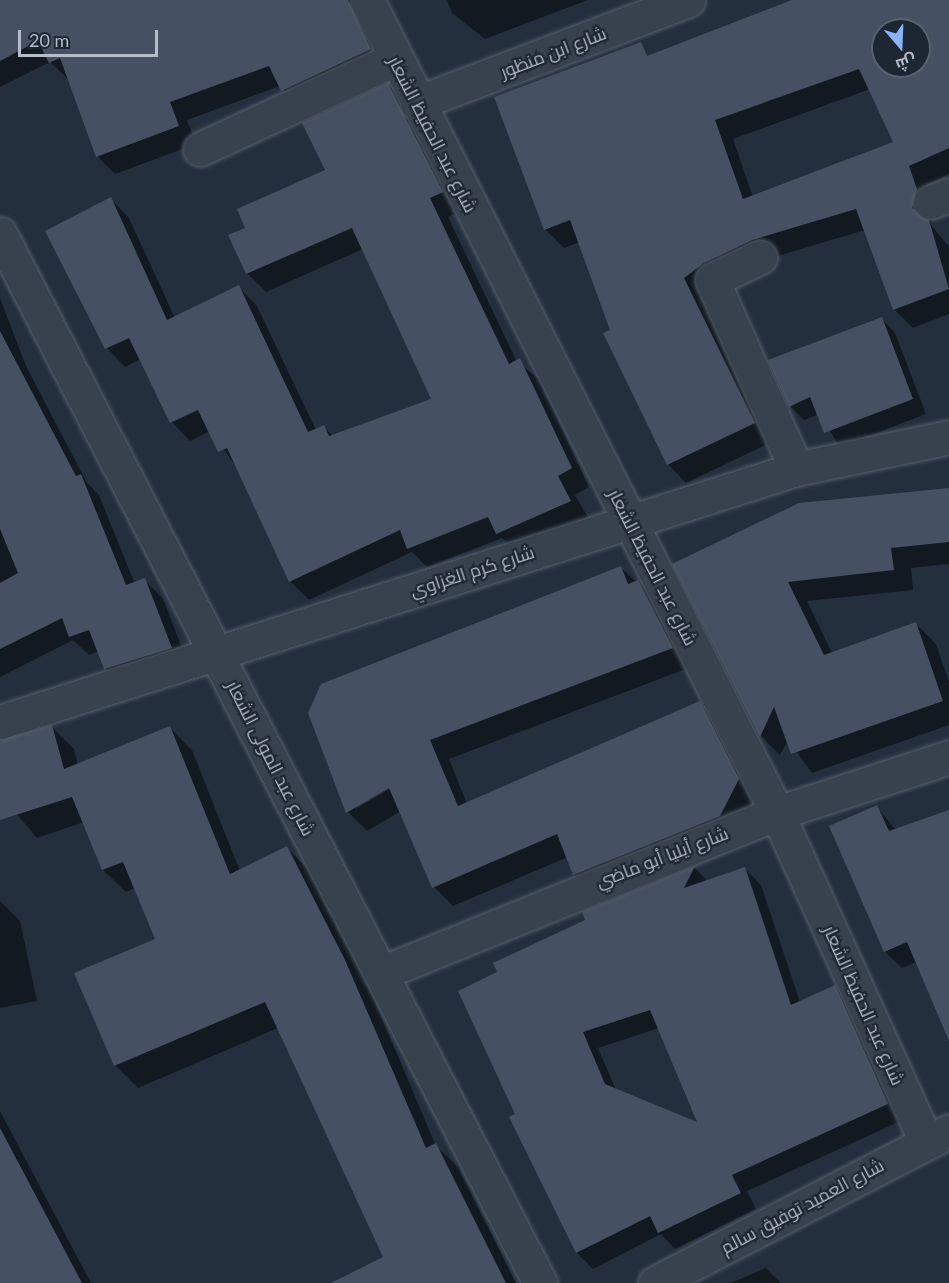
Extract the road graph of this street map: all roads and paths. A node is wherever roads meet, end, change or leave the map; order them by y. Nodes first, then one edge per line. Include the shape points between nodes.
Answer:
1 (367, 0) edge
2 (688, 0) edge
3 (395, 59) junction
4 (417, 104) junction
5 (200, 149) dead end
6 (0, 234) edge
7 (760, 257) dead end
8 (949, 436) edge
9 (796, 469) junction
10 (630, 520) junction
11 (219, 655) junction
12 (0, 722) edge
13 (949, 757) edge
14 (777, 813) junction
15 (381, 973) junction
16 (938, 1136) edge
17 (540, 1283) edge
18 (655, 1283) edge

1 - 3 street, شارع عبد الحفيظ الشعار
2 - 4 street, شارع ابن منظور
3 - 4 street, شارع عبد الحفيظ الشعار
3 - 5 street
4 - 10 street, شارع عبد الحفيظ الشعار
6 - 11 street, شارع عبد المولى الشعار
7 - 9 street via 712,280
8 - 9 street, شارع كرم الغزاوي
9 - 10 street, شارع كرم الغزاوي
10 - 11 street, شارع كرم الغزاوي
10 - 14 street, شارع عبد الحفيظ الشعار
11 - 12 street, شارع كرم الغزاوي
11 - 15 street, شارع عبد المولى الشعار
13 - 14 street, شارع أيليا أبو ماضي
14 - 15 street, شارع أيليا أبو ماضي
14 - 16 street, شارع عبد الحفيظ الشعار
15 - 17 street, شارع عبد المولى الشعار
16 - 18 street, شارع العميد توفيق سالم

